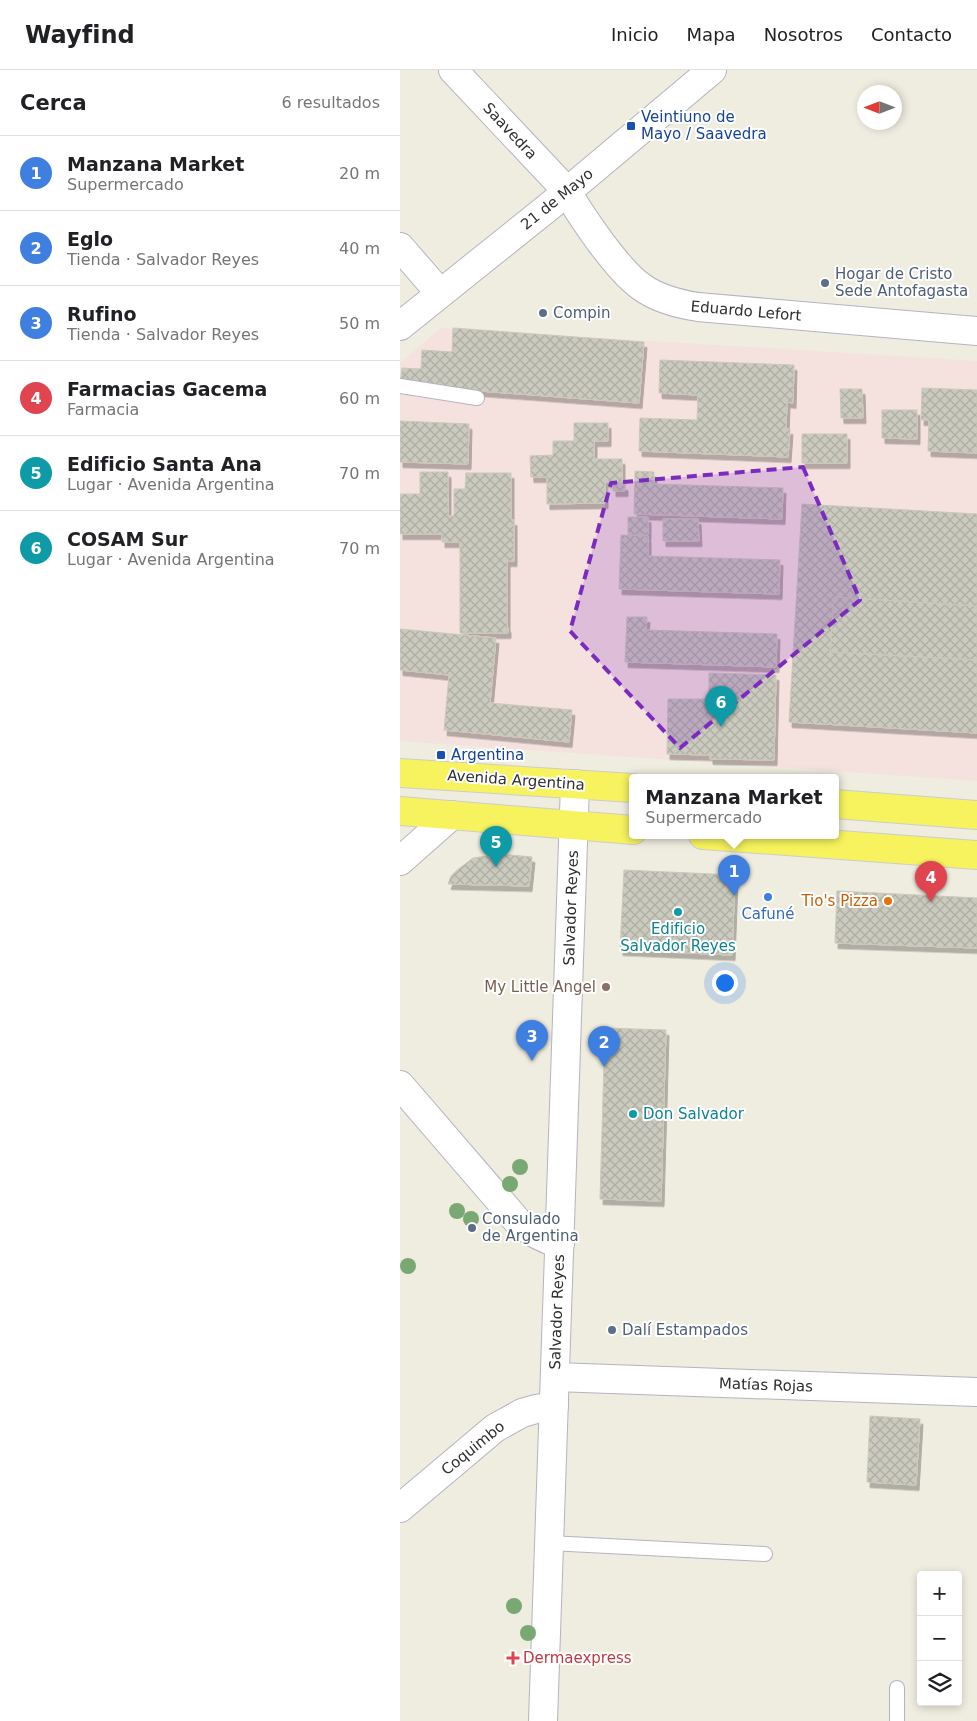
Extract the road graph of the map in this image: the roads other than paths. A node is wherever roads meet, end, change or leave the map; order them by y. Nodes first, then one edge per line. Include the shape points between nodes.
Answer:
1 (454, 70) edge
2 (712, 70) edge
3 (567, 191) junction
4 (400, 247) edge
5 (440, 294) junction
6 (400, 326) edge
7 (977, 330) edge
8 (400, 386) edge
9 (477, 398) dead end
10 (400, 773) edge
11 (575, 784) junction
12 (629, 788) edge
13 (839, 804) edge
14 (400, 811) edge
15 (452, 815) junction
16 (977, 815) edge
17 (574, 825) junction
18 (629, 830) edge
19 (758, 839) edge
20 (977, 855) edge
21 (400, 861) edge
22 (400, 1085) edge
23 (560, 1244) junction
24 (555, 1377) junction
25 (977, 1392) edge
26 (554, 1406) junction
27 (400, 1508) edge
28 (549, 1543) junction
29 (765, 1554) dead end
30 (897, 1688) dead end
31 (543, 1721) edge
32 (897, 1721) edge

1 - 3 street, Saavedra
2 - 3 street, 21 de Mayo
3 - 5 street, 21 de Mayo
3 - 7 street, Eduardo Lefort via 577,210 632,281 663,300 698,308
4 - 5 street
5 - 6 street, 21 de Mayo
8 - 9 lane
10 - 11 main road, Avenida Argentina
11 - 12 main road, Avenida Argentina
11 - 17 street, Salvador Reyes
13 - 16 main road
14 - 15 main road
15 - 17 main road
15 - 21 street
17 - 18 main road
17 - 23 street, Salvador Reyes
19 - 20 main road
22 - 23 street via 519,1222 531,1232
23 - 24 street, Salvador Reyes
24 - 25 street, Matías Rojas
24 - 26 street, Salvador Reyes
26 - 27 street, Coquimbo via 522,1413 495,1428
26 - 28 street, Salvador Reyes
28 - 29 lane
28 - 31 street, Salvador Reyes
30 - 32 lane

